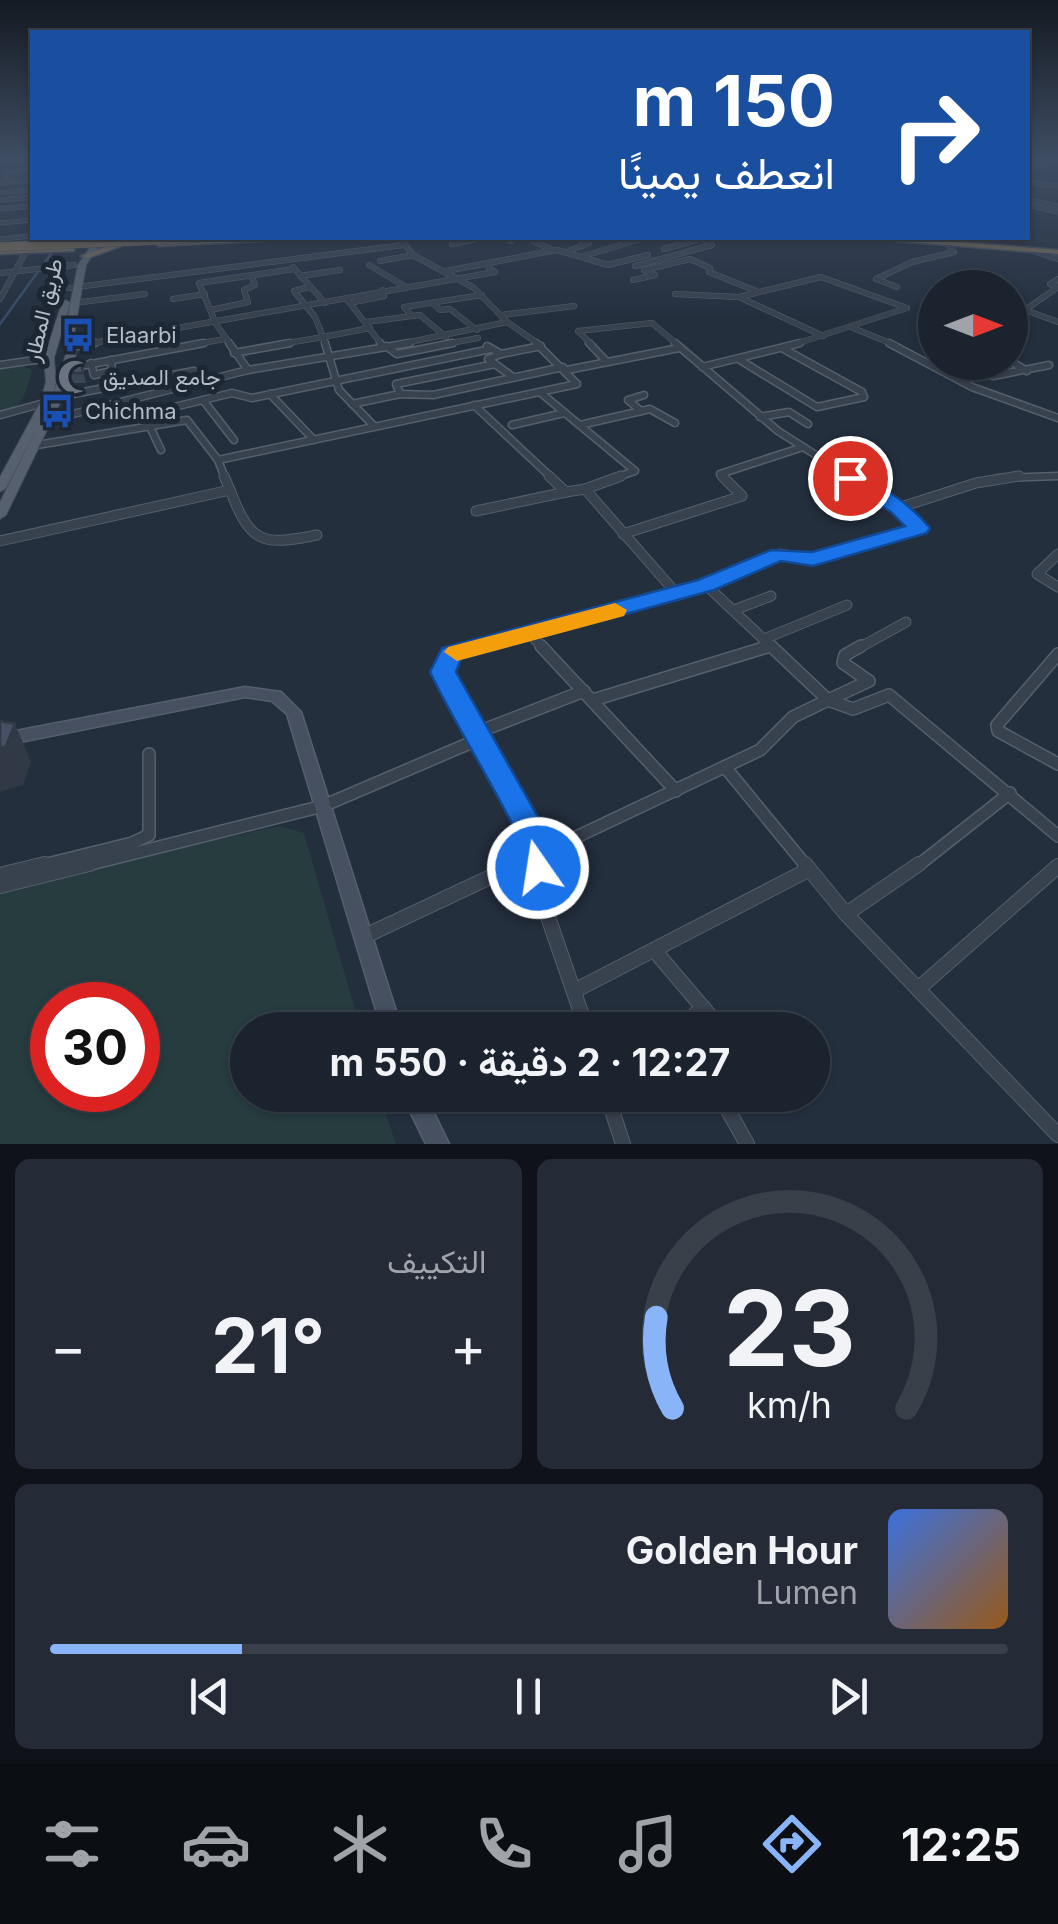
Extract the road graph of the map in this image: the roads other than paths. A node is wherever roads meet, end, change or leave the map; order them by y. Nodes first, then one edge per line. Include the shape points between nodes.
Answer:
1 (30, 220) edge
2 (0, 224) edge
3 (36, 240) edge
4 (141, 240) edge
5 (151, 240) edge
6 (241, 240) edge
7 (400, 240) edge
8 (471, 240) edge
9 (537, 240) edge
10 (580, 240) edge
11 (636, 240) edge
12 (675, 240) edge
13 (695, 240) edge
14 (705, 240) edge
15 (909, 240) edge
16 (949, 240) edge
17 (983, 240) edge
18 (76, 243) edge
19 (684, 243) junction
20 (947, 243) junction
21 (991, 243) junction
22 (452, 244) dead end
23 (95, 245) edge
24 (403, 245) junction
25 (0, 246) edge
26 (664, 249) dead end
27 (552, 250) junction
28 (1028, 250) junction
29 (1058, 250) edge
30 (570, 251) junction
31 (25, 253) dead end
32 (414, 255) junction
33 (648, 255) dead end
34 (584, 256) junction
35 (290, 260) junction
36 (1058, 260) edge
37 (380, 261) dead end
38 (624, 262) junction
39 (485, 264) junction
40 (369, 265) dead end
41 (634, 266) junction
42 (294, 269) junction
43 (76, 270) junction
44 (340, 270) dead end
45 (644, 270) junction
46 (14, 272) junction
47 (443, 272) junction
48 (188, 273) junction
49 (0, 274) edge
50 (251, 275) junction
51 (300, 276) junction
52 (1058, 279) edge
53 (462, 280) junction
54 (632, 280) dead end
55 (199, 283) junction
56 (73, 287) junction
57 (309, 287) junction
58 (406, 287) junction
59 (897, 287) dead end
60 (1058, 287) edge
61 (2, 290) edge
62 (756, 291) junction
63 (145, 294) dead end
64 (205, 294) junction
65 (675, 294) dead end
66 (482, 295) junction
67 (738, 297) junction
68 (173, 298) dead end
69 (0, 299) edge
70 (348, 301) junction
71 (74, 303) junction
72 (325, 303) junction
73 (433, 304) junction
74 (574, 306) dead end
75 (306, 308) junction
76 (211, 310) junction
77 (412, 316) junction
78 (504, 318) junction
79 (1058, 322) edge
80 (216, 324) junction
81 (368, 325) junction
82 (853, 328) junction
83 (475, 333) junction
84 (823, 336) junction
85 (323, 337) junction
86 (446, 337) junction
87 (128, 338) junction
88 (225, 338) junction
89 (54, 345) junction
90 (71, 345) junction
91 (384, 346) junction
92 (541, 346) junction
93 (678, 348) junction
94 (782, 348) junction
95 (492, 349) junction
96 (234, 353) junction
97 (501, 354) junction
98 (916, 354) joint
99 (328, 355) junction
100 (128, 356) junction
101 (49, 358) junction
102 (111, 360) junction
103 (740, 360) junction
104 (607, 362) junction
105 (91, 363) junction
106 (495, 364) junction
107 (0, 365) edge
108 (1049, 365) dead end
109 (702, 367) junction
110 (565, 368) junction
111 (66, 370) junction
112 (248, 370) junction
113 (194, 371) dead end
114 (1028, 371) edge
115 (47, 372) junction
116 (513, 377) junction
117 (334, 380) junction
118 (158, 391) junction
119 (542, 393) junction
120 (270, 394) junction
121 (400, 394) junction
122 (644, 396) dead end
123 (52, 400) junction
124 (202, 400) junction
125 (352, 404) junction
126 (474, 405) junction
127 (174, 407) junction
128 (641, 411) junction
129 (564, 413) junction
130 (0, 416) edge
131 (1057, 416) edge
132 (760, 417) junction
133 (187, 420) junction
134 (40, 422) junction
135 (674, 422) dead end
136 (808, 424) dead end
137 (512, 425) dead end
138 (580, 425) junction
139 (374, 426) junction
140 (150, 427) junction
141 (234, 440) dead end
142 (314, 440) junction
143 (27, 447) junction
144 (803, 447) junction
145 (161, 450) dead end
146 (218, 460) junction
147 (1058, 476) edge
148 (0, 488) edge
149 (585, 489) junction
150 (230, 490) junction
151 (566, 492) junction
152 (898, 508) junction
153 (476, 511) dead end
154 (0, 516) edge
155 (623, 534) junction
156 (317, 536) dead end
157 (0, 542) edge
158 (1058, 554) edge
159 (706, 585) junction
160 (1058, 587) edge
161 (676, 594) junction
162 (772, 596) dead end
163 (847, 605) dead end
164 (734, 610) junction
165 (906, 622) dead end
166 (530, 634) junction
167 (768, 642) junction
168 (1058, 654) edge
169 (869, 681) junction
170 (589, 695) junction
171 (890, 695) junction
172 (828, 700) junction
173 (475, 737) junction
174 (0, 738) edge
175 (149, 754) dead end
176 (1058, 764) edge
177 (725, 768) junction
178 (676, 791) junction
179 (1010, 793) junction
180 (323, 806) junction
181 (1058, 836) edge
182 (543, 854) junction
183 (1058, 866) edge
184 (808, 870) junction
185 (0, 874) edge
186 (0, 886) edge
187 (846, 914) junction
188 (363, 937) junction
189 (654, 950) junction
190 (918, 989) junction
191 (576, 990) junction
192 (702, 1007) junction
193 (386, 1012) edge
194 (582, 1012) edge
195 (697, 1012) edge
196 (706, 1012) edge
197 (422, 1112) edge
198 (613, 1112) edge
199 (727, 1112) edge
200 (1058, 1135) edge
201 (438, 1144) edge
202 (623, 1144) edge
203 (747, 1144) edge

1 - 2 street
3 - 18 highway
3 - 25 highway
4 - 23 highway
5 - 25 highway, bridge
6 - 23 highway
7 - 24 street
8 - 22 street
9 - 27 street
10 - 30 street via 589,244
11 - 34 street
12 - 19 street
13 - 19 street
14 - 41 street via 712,244
15 - 20 highway
16 - 21 highway
17 - 21 street
18 - 23 main road
18 - 25 highway
18 - 43 main road, طريق المطار
19 - 26 street
20 - 28 highway
20 - 59 street via 954,252 876,280
21 - 29 highway
23 - 43 main road, طريق المطار
24 - 32 street
24 - 35 street
27 - 30 street
27 - 39 street
28 - 29 highway
28 - 36 street
30 - 34 street
31 - 46 street
32 - 37 street
32 - 47 street
33 - 38 street
34 - 38 street
35 - 42 street
35 - 48 street
38 - 41 street
39 - 47 street
39 - 53 street via 495,272
40 - 58 street
41 - 45 street
42 - 50 street
42 - 51 street
43 - 46 street
43 - 56 main road, طريق المطار
44 - 51 street
45 - 54 street via 654,275
45 - 62 street via 692,259
46 - 49 street
46 - 61 street
47 - 53 street
48 - 55 street
48 - 56 street
50 - 55 street
50 - 76 street via 254,286 244,290 248,302
51 - 57 street
52 - 60 street via 1050,284
53 - 58 street
53 - 66 street
55 - 64 street
56 - 71 main road, طريق المطار
56 - 89 main road, طريق المطار
57 - 72 street
57 - 75 street via 294,290
58 - 70 street
60 - 79 street via 1025,310
61 - 69 street
62 - 67 street
62 - 82 street via 821,277 907,308
63 - 71 street
64 - 68 street
64 - 76 street
65 - 67 street
66 - 73 street
66 - 78 street
67 - 84 street
70 - 72 street
70 - 81 street
71 - 90 main road, طريق المطار
72 - 75 street
73 - 77 street via 404,307
73 - 83 street via 450,308
74 - 78 street
75 - 80 street
75 - 85 street
76 - 80 street
77 - 81 street
77 - 86 street via 422,316
78 - 83 street
78 - 92 street
80 - 87 street
80 - 88 street
81 - 85 street
81 - 91 street
82 - 84 street
82 - 98 street
83 - 86 street
83 - 91 street via 397,354
83 - 95 street
84 - 94 street
85 - 96 street
85 - 99 street
86 - 91 street
87 - 90 street
87 - 100 street
88 - 96 street
88 - 100 street
89 - 90 main road
89 - 101 main road, طريق المطار
90 - 111 main road, طريق المطار
91 - 99 street
92 - 97 street
92 - 110 street
93 - 104 street
93 - 104 street via 644,321 578,331
93 - 109 street
94 - 103 street
94 - 103 street via 864,397 817,407
95 - 97 street
95 - 117 street
96 - 112 street
97 - 106 street via 488,358
98 - 131 street via 972,387
99 - 112 street
99 - 117 street
100 - 102 street
101 - 107 street
101 - 115 main road, طريق المطار
102 - 105 street
102 - 105 street via 112,371 98,376
103 - 109 street
104 - 110 street
105 - 111 street
106 - 116 street
106 - 121 street via 396,384
108 - 114 street
109 - 132 street
110 - 116 street
110 - 119 street via 578,384
111 - 115 main road
111 - 123 main road, طريق المطار
112 - 118 street
113 - 123 street
115 - 123 main road, طريق المطار
116 - 121 street via 426,397
117 - 120 street
117 - 125 street
118 - 127 street
118 - 134 street
119 - 126 street
119 - 129 street
120 - 124 street
120 - 142 street
121 - 125 street
122 - 128 street via 628,400
123 - 130 street
123 - 134 main road, طريق المطار
124 - 127 street
124 - 141 street
125 - 139 street
126 - 139 street
126 - 151 street
127 - 133 street
128 - 135 street
128 - 138 street
129 - 137 street
129 - 138 street
132 - 136 street via 789,412
132 - 144 street
133 - 140 street
133 - 146 street
134 - 143 main road, طريق المطار
138 - 149 street via 635,471
139 - 142 street
140 - 143 street
140 - 145 street
142 - 146 street
143 - 148 main road, طريق المطار
143 - 154 main road, طريق المطار
144 - 152 street
144 - 155 street via 720,474 742,496
146 - 150 street
147 - 152 street via 1002,475
149 - 151 street
149 - 155 street
150 - 156 street via 246,532 256,540 275,544
150 - 157 street
151 - 153 street
152 - 159 street via 920,528 813,559 779,554
155 - 161 street
158 - 160 street via 1037,574
159 - 161 street
159 - 164 street
161 - 166 street
162 - 164 street
163 - 167 street
164 - 167 street
165 - 169 street via 842,659
166 - 170 street
166 - 173 street via 451,654 445,662 443,672
167 - 170 street
167 - 172 street
168 - 176 street via 997,725 1010,741
169 - 171 street
169 - 172 street
170 - 173 street
170 - 178 street
171 - 172 street via 853,709
171 - 179 street
172 - 177 street via 786,722 775,742
173 - 180 street
173 - 182 street
174 - 180 main road via 236,694 269,694 294,712
175 - 185 street via 149,835
177 - 178 street
177 - 184 street
178 - 182 street
179 - 181 street
179 - 187 street
180 - 186 street
180 - 188 main road
182 - 188 street
182 - 191 street via 538,884
183 - 190 street
184 - 187 street
184 - 189 street
187 - 190 street
188 - 193 main road
189 - 191 street
189 - 192 street
190 - 200 street
191 - 194 street
192 - 195 street
192 - 196 street
197 - 201 main road
198 - 202 street
199 - 203 street

